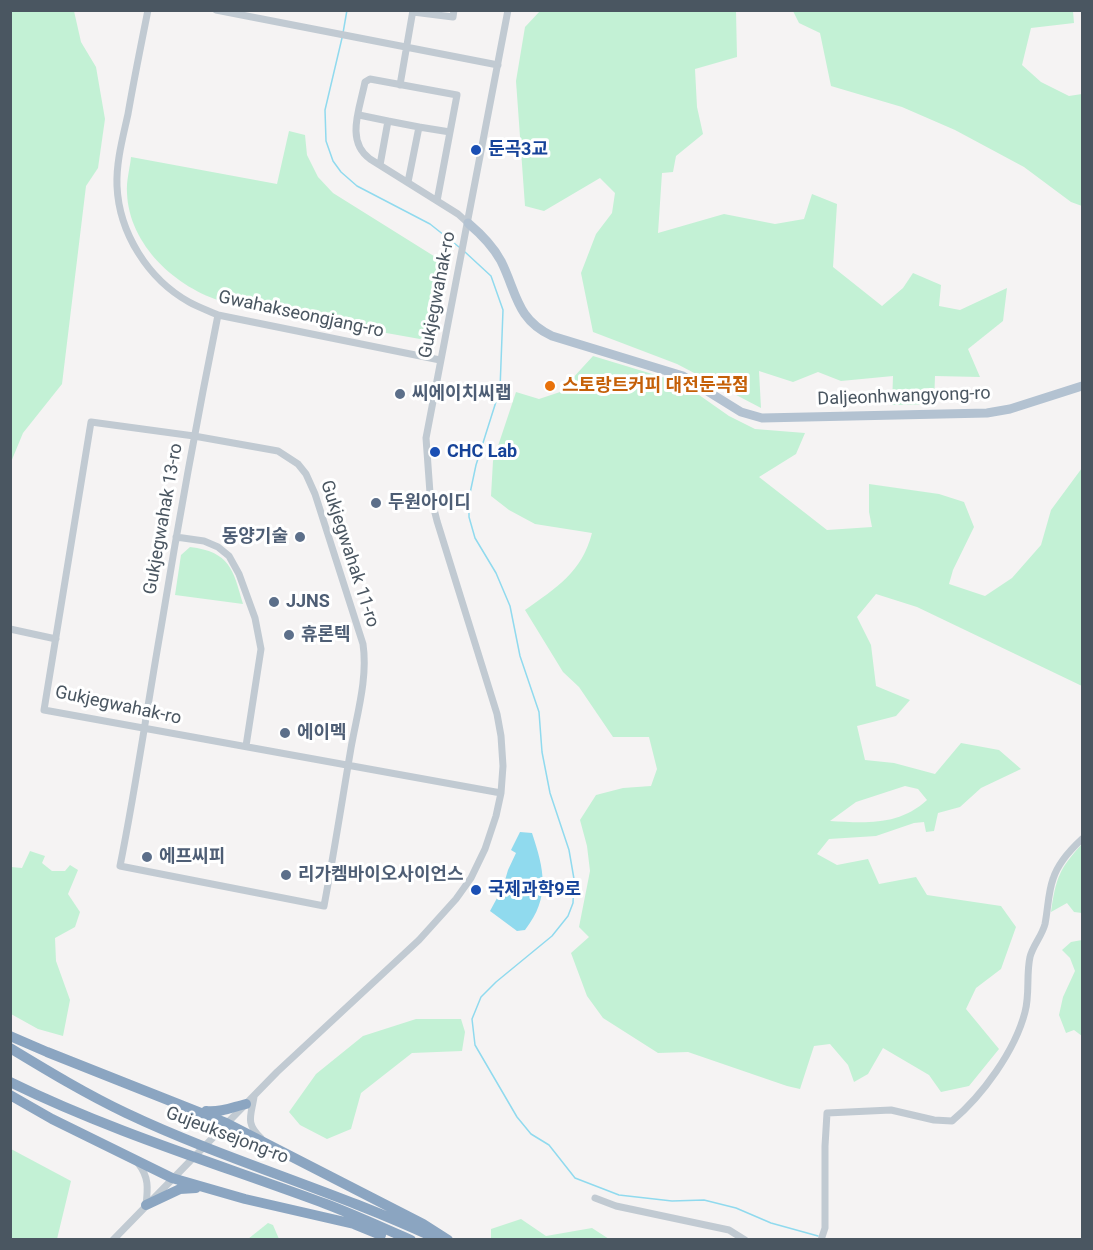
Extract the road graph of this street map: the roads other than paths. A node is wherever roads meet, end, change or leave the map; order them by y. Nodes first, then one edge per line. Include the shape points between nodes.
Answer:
1 (148, 10) edge
2 (216, 10) edge
3 (454, 10) edge
4 (508, 10) edge
5 (413, 11) edge
6 (406, 48) junction
7 (498, 65) junction
8 (400, 85) junction
9 (359, 115) junction
10 (388, 121) junction
11 (419, 127) junction
12 (450, 132) junction
13 (380, 165) junction
14 (408, 182) junction
15 (437, 201) junction
16 (468, 223) junction
17 (218, 315) junction
18 (440, 360) junction
19 (1083, 386) edge
20 (194, 436) junction
21 (176, 537) junction
22 (10, 629) edge
23 (56, 639) junction
24 (144, 728) junction
25 (246, 746) junction
26 (348, 765) junction
27 (501, 793) junction
28 (1083, 839) edge
29 (10, 1036) edge
30 (10, 1048) edge
31 (10, 1082) edge
32 (10, 1095) edge
33 (250, 1100) junction
34 (193, 1109) junction
35 (226, 1122) junction
36 (265, 1142) junction
37 (138, 1163) junction
38 (172, 1178) junction
39 (202, 1187) junction
40 (595, 1198) dead end
41 (146, 1205) junction
42 (822, 1237) edge
43 (113, 1239) edge
44 (394, 1239) edge
45 (411, 1239) edge
46 (438, 1239) edge
47 (448, 1239) edge
48 (745, 1239) edge

1 - 17 street, Gwahakseongjang-ro via 120,152 120,212 133,245 154,272 188,302
2 - 6 street
3 - 5 street via 453,16
4 - 7 street, Gukjegwahak-ro
5 - 6 street
6 - 7 street
6 - 8 street
7 - 16 street, Gukjegwahak-ro
8 - 9 street via 370,79 365,82
8 - 12 street via 457,95
9 - 10 street
9 - 13 street via 358,148
10 - 11 street
10 - 13 street
11 - 12 street
11 - 14 street
12 - 15 street
13 - 14 street
14 - 15 street
15 - 16 street
16 - 18 street, Gukjegwahak-ro
16 - 19 main road, Daljeonhwangyong-ro via 501,261 522,311 540,330 683,376 741,412 762,418 987,413
17 - 18 street, Gwahakseongjang-ro
17 - 20 street, Gukjegwahak 13-ro
18 - 27 street, Gukjegwahak-ro via 426,438 430,494 497,714 503,766
20 - 21 street, Gukjegwahak 13-ro
20 - 23 street, Gukjegwahak-ro via 91,422
20 - 26 street, Gukjegwahak 11-ro via 278,451 298,464 312,484 365,657
21 - 24 street, Gukjegwahak 13-ro
21 - 25 street via 204,541 229,556 255,618 261,649
22 - 23 street
23 - 24 street, Gukjegwahak-ro via 44,710
24 - 25 street, Gukjegwahak-ro
24 - 26 street, Gukjegwahak 11-ro via 120,866 324,906
25 - 26 street, Gukjegwahak-ro
26 - 27 street, Gukjegwahak-ro
27 - 33 street, Gukjegwahak-ro via 485,849 456,899
28 - 42 street via 1060,863 1052,879 1043,931 1030,958 1028,999 1020,1026 996,1072 976,1099 952,1121 891,1110 827,1113
29 - 34 highway
30 - 46 highway, Gujeuksejong-ro via 108,1104
31 - 45 highway, Gujeuksejong-ro via 178,1151
32 - 37 highway
33 - 34 highway via 221,1111
33 - 35 street, Gukjegwahak-ro
33 - 36 street via 251,1125
34 - 35 highway
35 - 36 highway
35 - 38 street, Gukjegwahak-ro
36 - 47 highway
37 - 38 highway
37 - 41 street via 148,1183
38 - 39 highway
38 - 41 street, Gukjegwahak-ro
39 - 41 highway via 180,1189
39 - 44 highway via 354,1224
40 - 48 street via 729,1230
41 - 43 street, Gukjegwahak-ro

